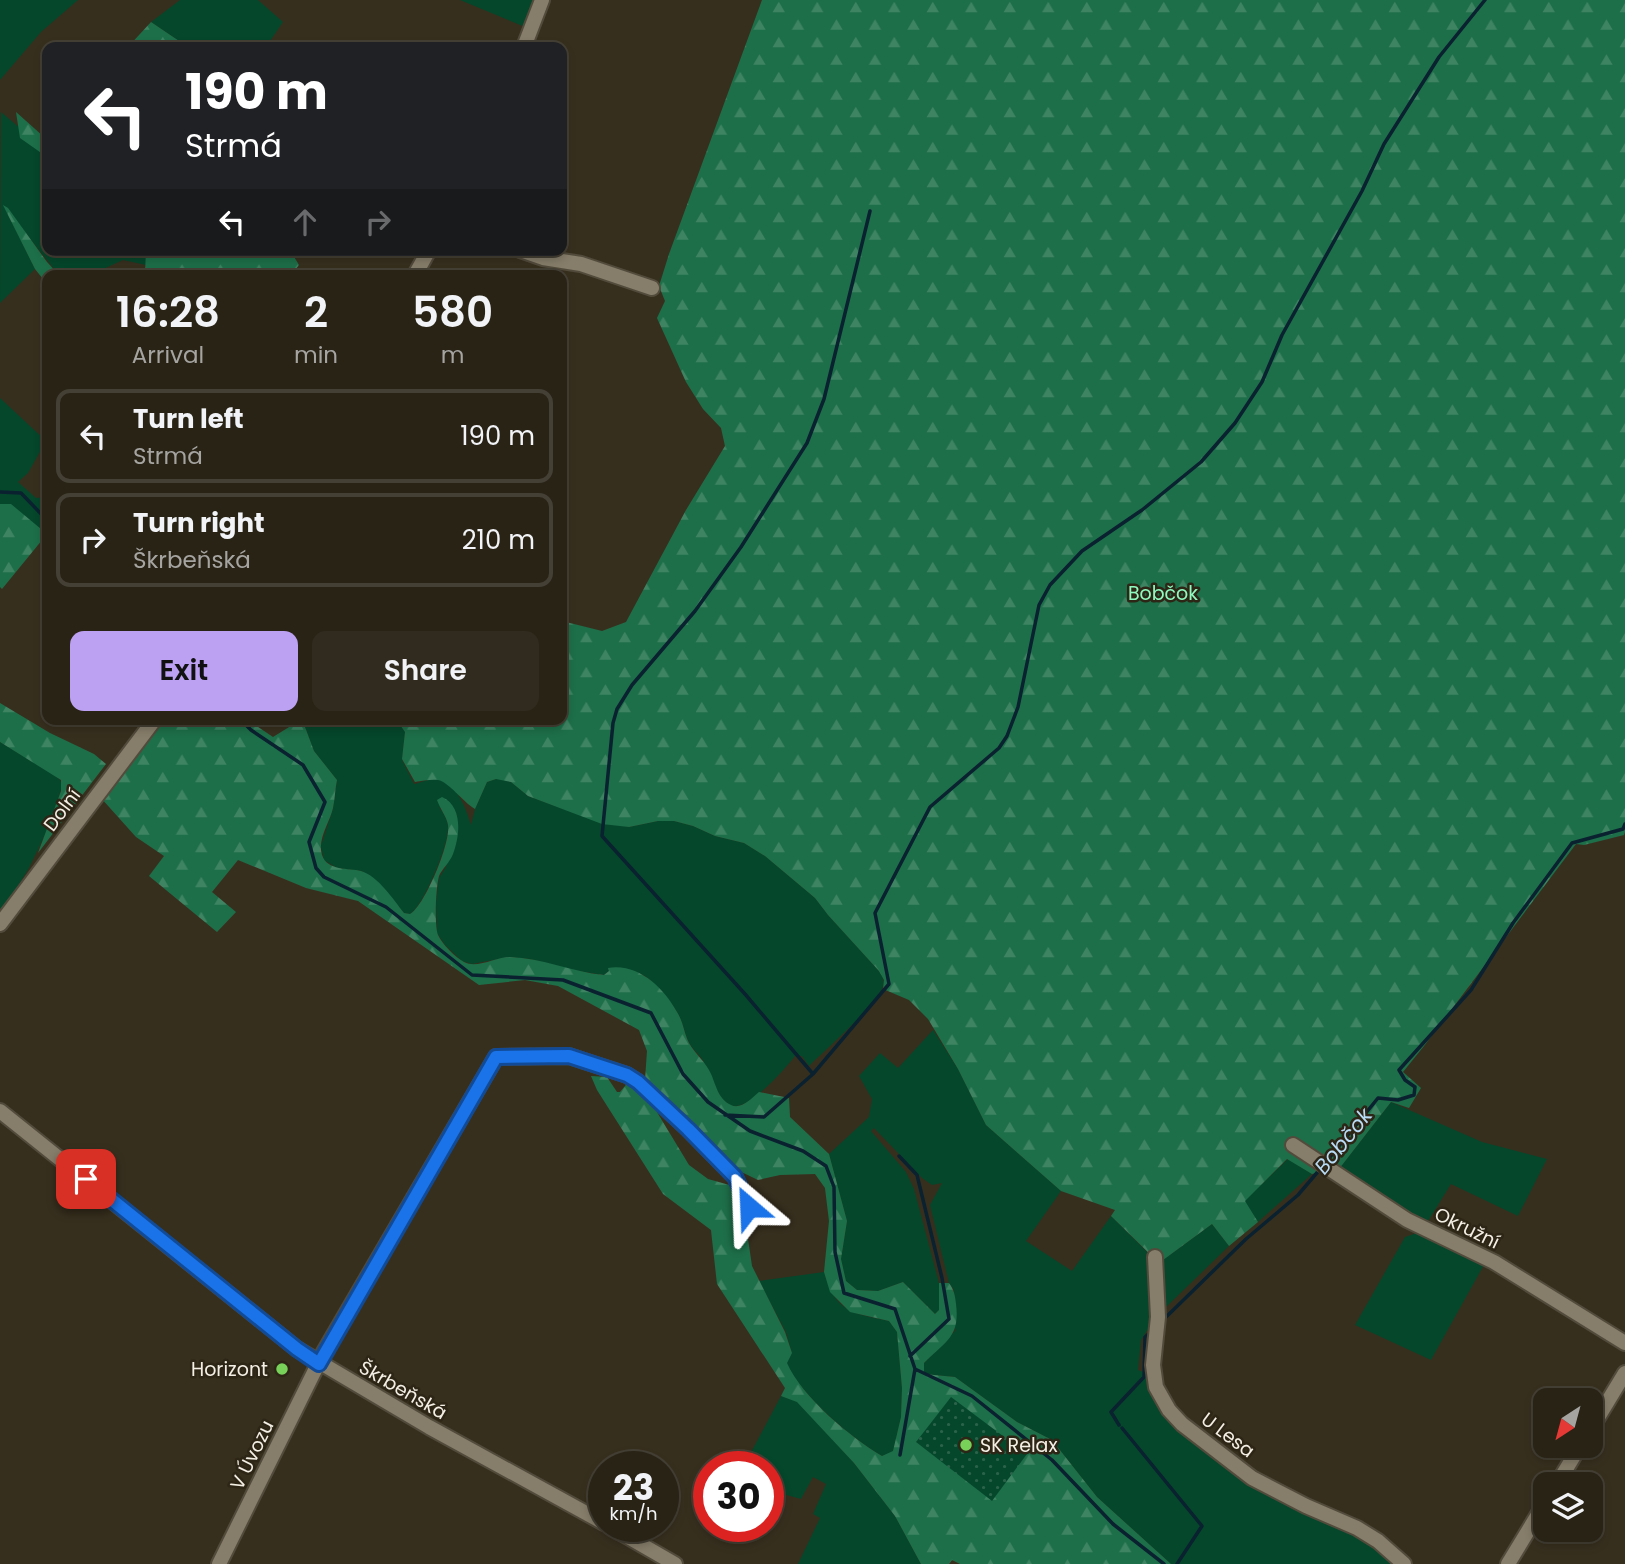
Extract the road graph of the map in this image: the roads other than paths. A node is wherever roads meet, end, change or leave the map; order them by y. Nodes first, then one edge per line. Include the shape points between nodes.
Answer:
1 (542, 0) edge
2 (526, 42) edge
3 (537, 256) edge
4 (652, 288) dead end
5 (150, 725) edge
6 (0, 924) edge
7 (0, 1111) edge
8 (1293, 1145) dead end
9 (749, 1207) dead end
10 (1155, 1257) dead end
11 (1625, 1343) edge
12 (319, 1364) junction
13 (1625, 1373) edge
14 (1603, 1409) edge
15 (588, 1514) edge
16 (1533, 1523) edge
17 (637, 1542) edge
18 (219, 1564) edge
19 (675, 1564) edge
20 (1404, 1564) edge
21 (1508, 1564) edge

1 - 2 street
3 - 4 street via 582,264
5 - 6 street, Dolní
7 - 12 street, Škrbeňská
8 - 11 street, Okružní via 1407,1220 1494,1262
9 - 12 street, V Úvozu via 735,1177 627,1075 569,1056 496,1057
10 - 20 street, U Lesa via 1158,1317 1153,1365 1156,1387 1169,1410 1252,1478 1357,1528
12 - 15 street, Škrbeňská
12 - 18 street, V Úvozu
13 - 14 street
16 - 21 street
17 - 19 street

